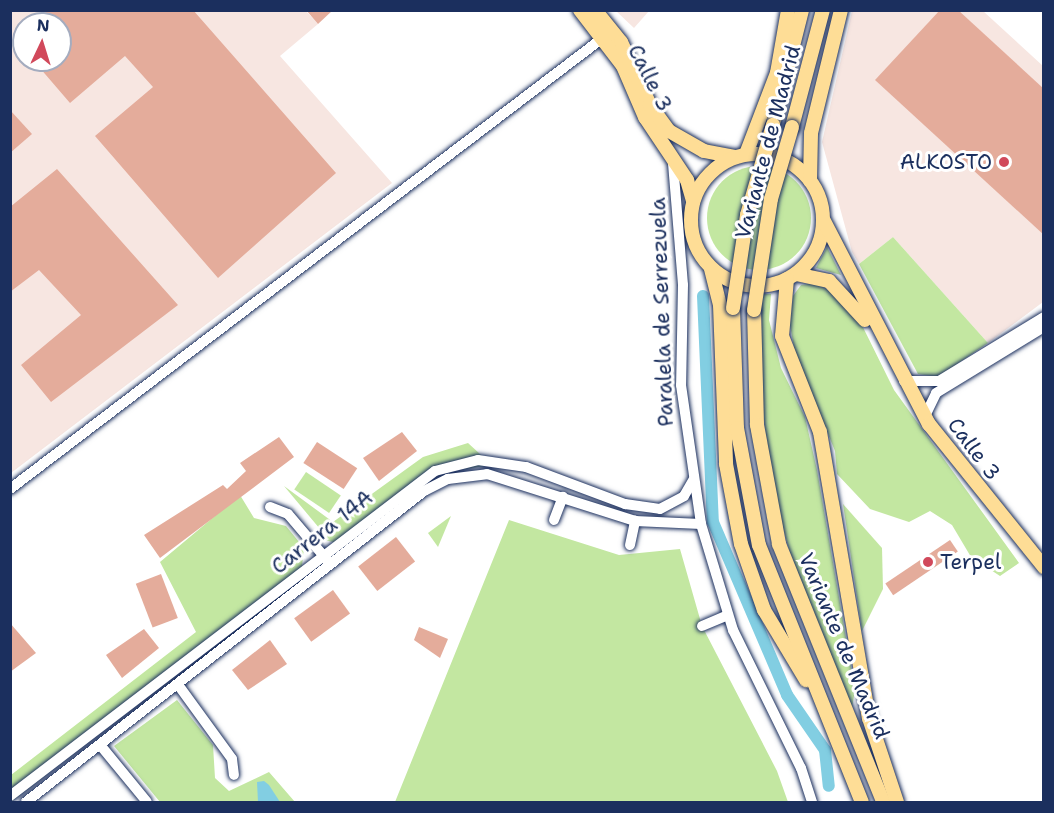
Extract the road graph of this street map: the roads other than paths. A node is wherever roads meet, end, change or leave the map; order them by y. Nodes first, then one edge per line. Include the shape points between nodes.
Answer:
1 (580, 10) edge
2 (595, 10) edge
3 (788, 10) edge
4 (802, 10) edge
5 (824, 10) edge
6 (841, 10) edge
7 (604, 38) junction
8 (741, 156) junction
9 (672, 157) junction
10 (810, 181) junction
11 (693, 201) junction
12 (824, 221) junction
13 (711, 269) junction
14 (791, 277) junction
15 (1044, 317) edge
16 (1044, 327) edge
17 (884, 346) junction
18 (903, 381) junction
19 (925, 416) junction
20 (694, 479) junction
21 (10, 489) edge
22 (562, 496) junction
23 (270, 507) dead end
24 (554, 520) dead end
25 (635, 521) junction
26 (701, 524) junction
27 (630, 544) dead end
28 (324, 556) junction
29 (332, 566) junction
30 (1044, 567) edge
31 (728, 615) junction
32 (702, 626) dead end
33 (179, 686) junction
34 (822, 701) junction
35 (101, 746) junction
36 (234, 775) dead end
37 (10, 796) edge
38 (26, 802) edge
39 (147, 802) edge
40 (812, 802) edge
41 (862, 802) edge
42 (884, 802) edge
43 (897, 802) edge

1 - 7 main road, Calle 3
2 - 8 main road, Calle 3 via 621,42 650,105 669,131 704,151
3 - 8 main road via 777,73
4 - 34 main road, Variante de Madrid, bridge via 747,215 733,308 737,428 750,508 773,589
5 - 42 main road, Variante de Madrid, bridge via 768,217 754,310 757,425 779,544
6 - 10 main road via 811,133
7 - 9 main road, Calle 3
7 - 21 street
8 - 10 main road via 786,160
8 - 11 main road via 709,174
9 - 11 main road, Calle 3
9 - 20 street, Paralela de Serrezuela via 682,276 681,385
10 - 12 main road
11 - 13 main road via 693,240
12 - 14 main road via 816,251
12 - 17 main road, Calle 3
13 - 14 main road via 748,286
13 - 34 main road via 720,305 726,464 741,544 764,610
14 - 17 main road, Calle 3 via 817,277 842,290
14 - 43 main road via 782,336 820,432 869,718
15 - 18 street via 939,381
16 - 19 street via 936,393
17 - 18 main road, Calle 3
18 - 19 main road, Calle 3
19 - 30 main road, Calle 3 via 1001,521
20 - 26 street, Paralela de Serrezuela
20 - 28 street, Carrera 14A via 684,496 660,509 625,504 526,467 478,460 435,471
22 - 24 street
22 - 25 street, Carrera 14A
22 - 29 street, Carrera 14A via 487,474 448,479 424,491
23 - 28 street via 288,514
25 - 26 street, Carrera 14A
25 - 27 street
26 - 31 street, Paralela de Serrezuela
28 - 29 street
28 - 37 street, Carrera 14A
29 - 33 street, Carrera 14A
31 - 32 street
31 - 40 street, Paralela de Serrezuela
33 - 35 street, Carrera 14A
33 - 36 street via 232,759
34 - 41 main road, Variante de Madrid
35 - 38 street, Carrera 14A
35 - 39 street

